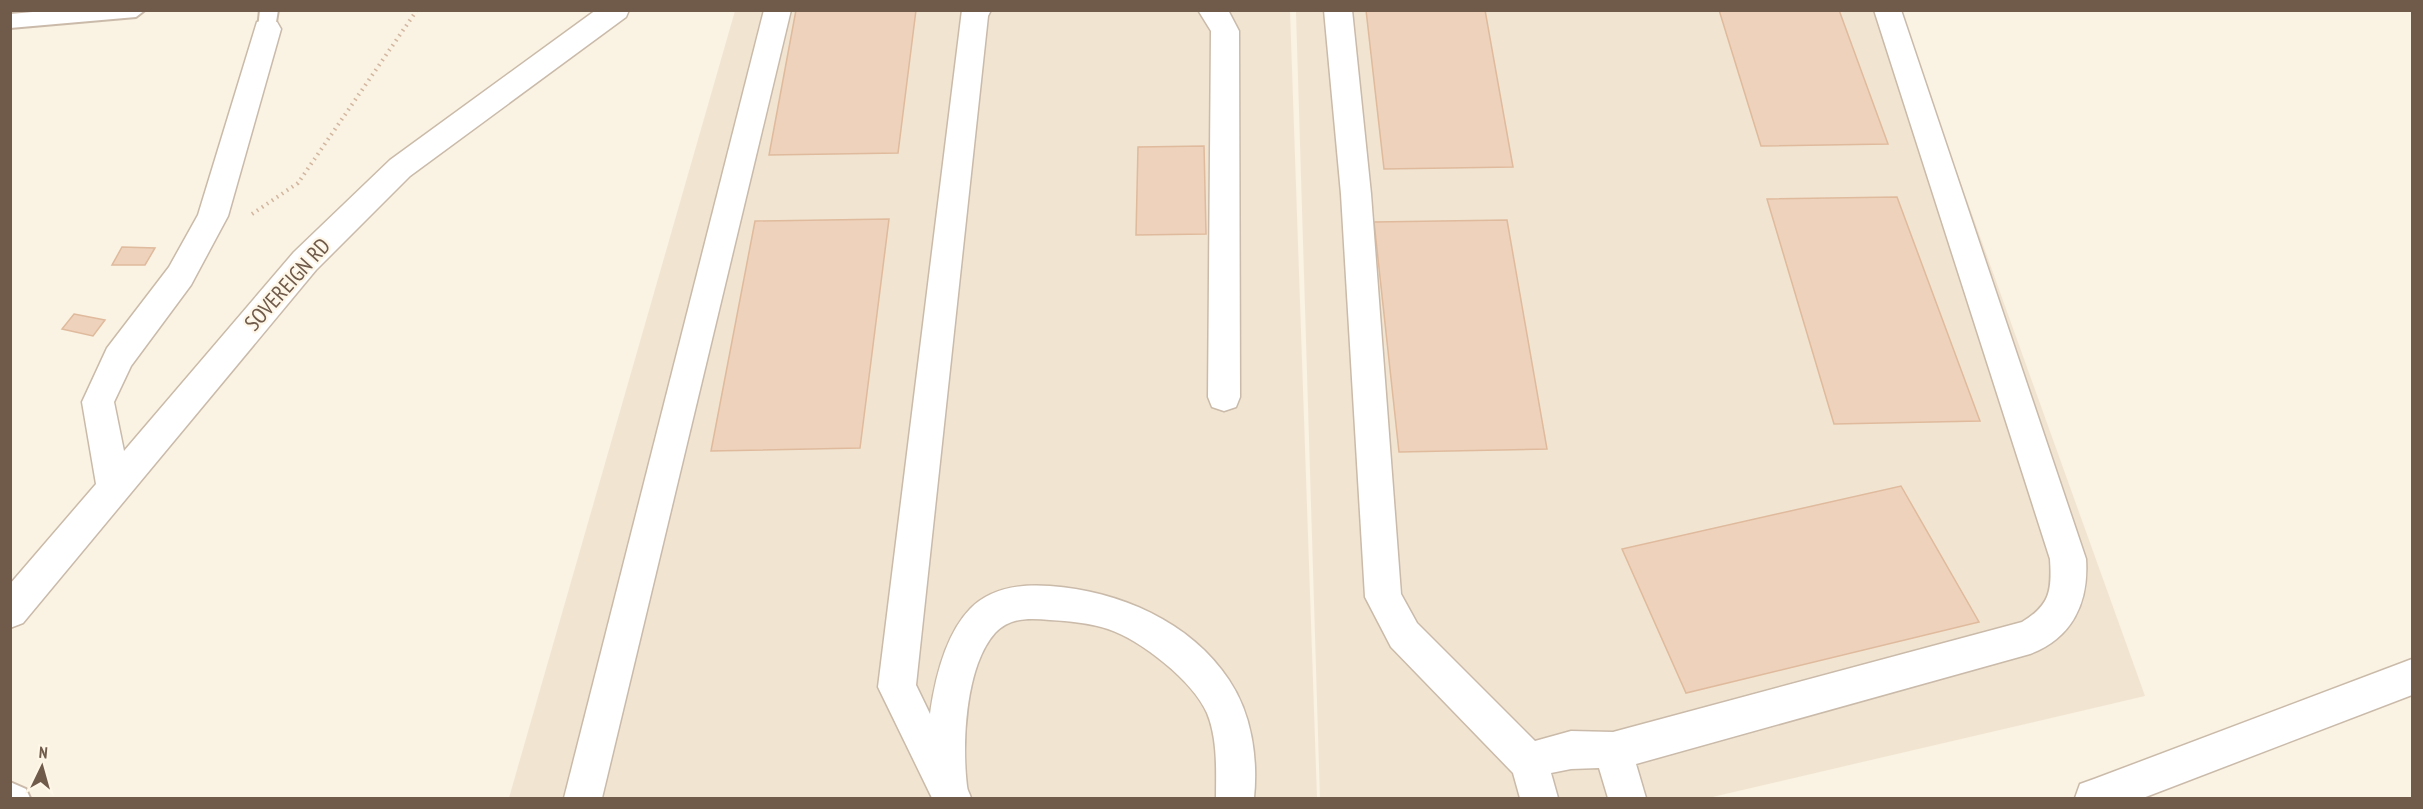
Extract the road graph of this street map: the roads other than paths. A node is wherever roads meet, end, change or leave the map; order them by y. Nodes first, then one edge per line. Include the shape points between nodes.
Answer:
1 (136, 10) edge
2 (616, 10) edge
3 (778, 10) edge
4 (978, 10) edge
5 (1211, 10) edge
6 (1338, 10) edge
7 (1887, 10) edge
8 (268, 20) edge
9 (10, 21) edge
10 (1224, 397) dead end
11 (113, 486) junction
12 (10, 611) edge
13 (2412, 677) edge
14 (1614, 752) junction
15 (1529, 762) junction
16 (10, 795) edge
17 (16, 798) edge
18 (583, 798) edge
19 (953, 798) edge
20 (1235, 798) edge
21 (1539, 798) edge
22 (1627, 798) edge
23 (2094, 798) edge

1 - 9 lane
2 - 11 street, SOVEREIGN RD via 400,168 305,261
3 - 18 street
4 - 19 street via 897,687
5 - 10 street via 1225,31
6 - 15 street via 1356,194 1383,597 1404,635
7 - 14 street via 2068,560 2070,585 2063,607 2050,626 2030,637
8 - 11 street via 213,216 180,276 118,358 98,402
11 - 12 street, SOVEREIGN RD
13 - 23 street
14 - 15 street via 1588,747 1558,750
14 - 22 street
15 - 21 street
16 - 17 lane
19 - 20 street via 946,759 948,716 957,672 974,631 998,609 1022,601 1076,605 1123,617 1174,648 1208,683 1224,708 1236,772

